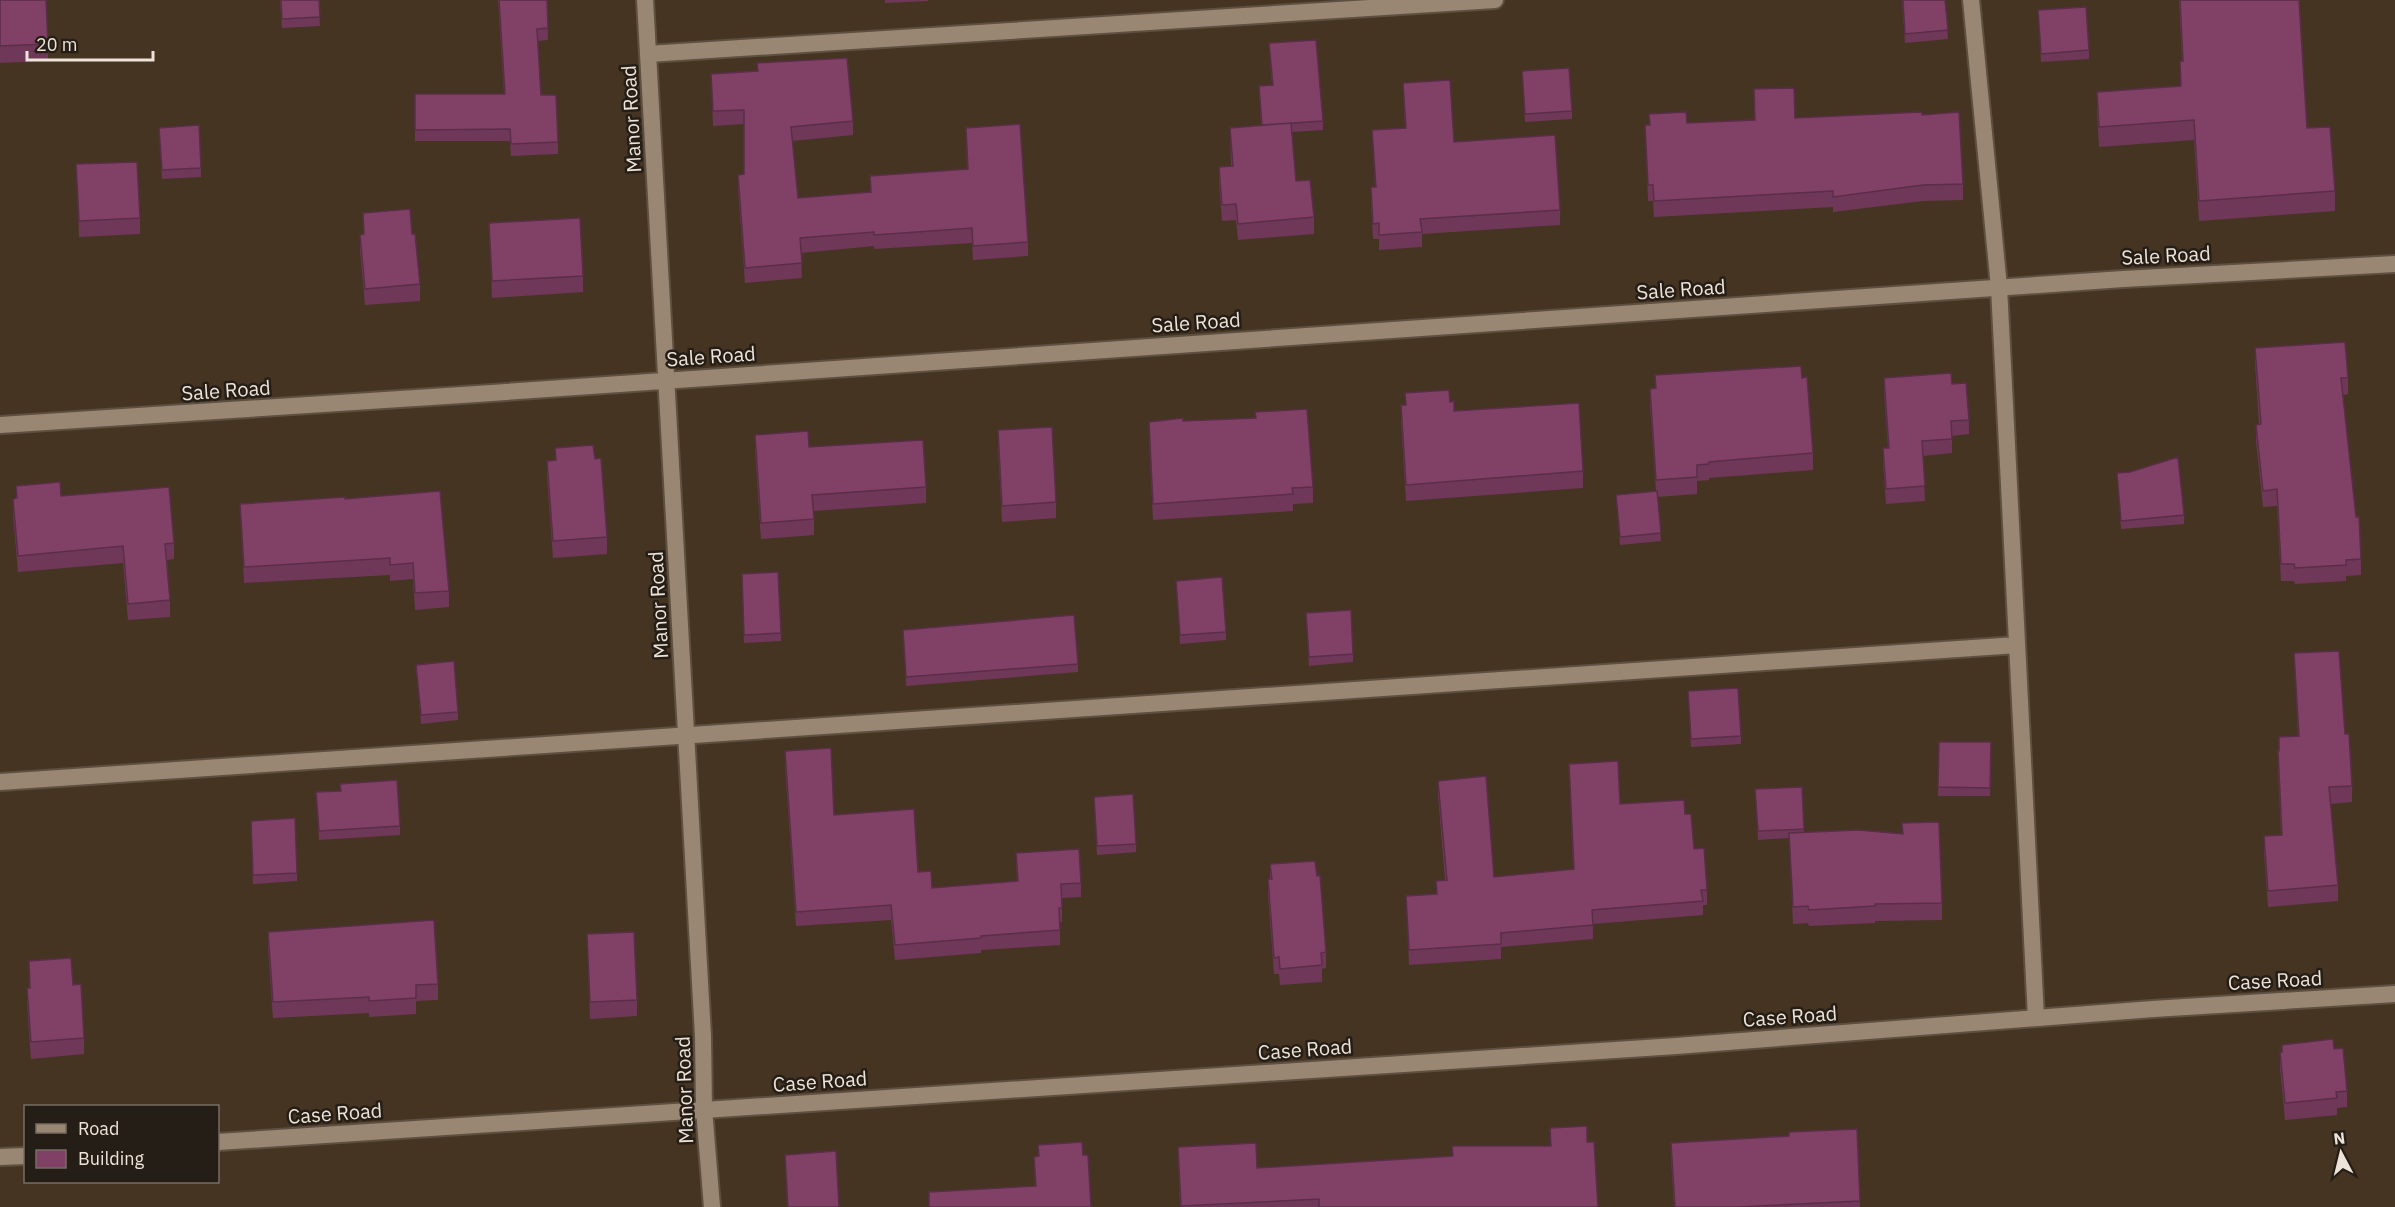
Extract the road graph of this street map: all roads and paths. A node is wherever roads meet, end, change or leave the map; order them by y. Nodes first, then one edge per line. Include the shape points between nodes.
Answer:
1 (645, 0) edge
2 (1495, 0) edge
3 (1971, 0) edge
4 (648, 54) junction
5 (2395, 264) edge
6 (1999, 287) junction
7 (667, 380) junction
8 (0, 425) edge
9 (2017, 645) junction
10 (686, 734) junction
11 (0, 782) edge
12 (2395, 994) edge
13 (2036, 1018) junction
14 (704, 1109) junction
15 (219, 1142) edge
16 (24, 1155) edge
17 (0, 1157) edge
18 (711, 1207) edge

1 - 4 street, Manor Road
2 - 4 street
3 - 6 street
4 - 7 street, Manor Road
5 - 6 street, Sale Road
6 - 7 street, Sale Road
6 - 9 street
7 - 8 street, Sale Road
7 - 10 street, Manor Road
9 - 10 street
9 - 13 street
10 - 11 street
10 - 14 street, Manor Road
12 - 13 street, Case Road
13 - 14 street, Case Road via 1676,1046
14 - 15 street, Case Road
14 - 18 street, Manor Road
16 - 17 street

